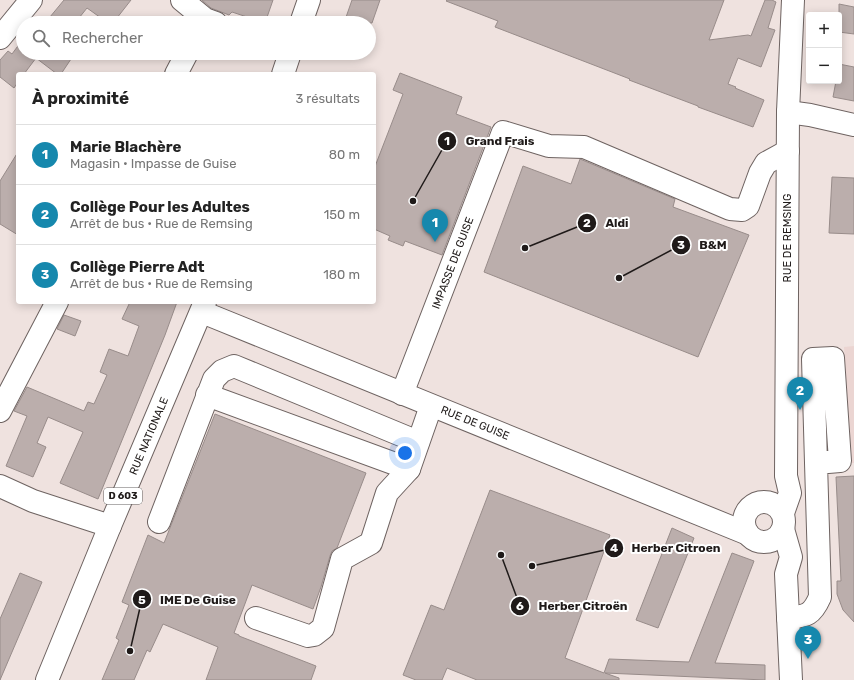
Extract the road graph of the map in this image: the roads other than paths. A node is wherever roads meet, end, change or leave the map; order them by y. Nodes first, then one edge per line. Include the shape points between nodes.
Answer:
1 (31, 0) edge
2 (182, 0) edge
3 (309, 0) edge
4 (793, 0) edge
5 (18, 16) edge
6 (201, 16) edge
7 (303, 16) edge
8 (16, 18) edge
9 (0, 38) edge
10 (183, 60) edge
11 (288, 60) edge
12 (177, 72) edge
13 (284, 72) edge
14 (788, 112) junction
15 (854, 125) edge
16 (788, 151) junction
17 (56, 304) edge
18 (204, 307) edge
19 (402, 394) junction
20 (208, 395) junction
21 (432, 406) junction
22 (0, 411) edge
23 (418, 442) junction
24 (816, 463) dead end
25 (409, 469) junction
26 (0, 486) edge
27 (778, 514) junction
28 (159, 522) dead end
29 (110, 526) junction
30 (755, 538) junction
31 (786, 574) junction
32 (256, 618) dead end
33 (788, 618) junction
34 (47, 680) edge
35 (791, 680) edge

1 - 5 street
2 - 6 street
3 - 7 street
4 - 14 street, RUE DE REMSING
8 - 9 street
10 - 12 street
11 - 13 street
14 - 15 street
14 - 16 street, RUE DE REMSING
16 - 19 street, IMPASSE DE GUISE via 766,163 748,206 742,210 730,210 584,147 549,146 503,132
16 - 27 street, RUE DE REMSING via 786,476 790,493
17 - 22 street
18 - 19 street, RUE DE GUISE
18 - 29 street, RUE NATIONALE / D 603
19 - 21 street, RUE DE GUISE
20 - 23 street via 214,379 222,371 234,366
20 - 25 street
20 - 28 street
21 - 23 street
21 - 30 street, RUE DE GUISE
23 - 25 street
24 - 33 street via 820,597 815,608 805,616
25 - 32 street via 387,493 371,543 342,559 323,628 308,636
26 - 29 street via 33,501
27 - 30 street via 780,534 775,539
27 - 30 street via 760,501 747,510 743,519 744,526
27 - 31 street via 791,557
29 - 34 street, RUE NATIONALE / D 603
30 - 31 street via 773,554
31 - 33 street
33 - 35 street

